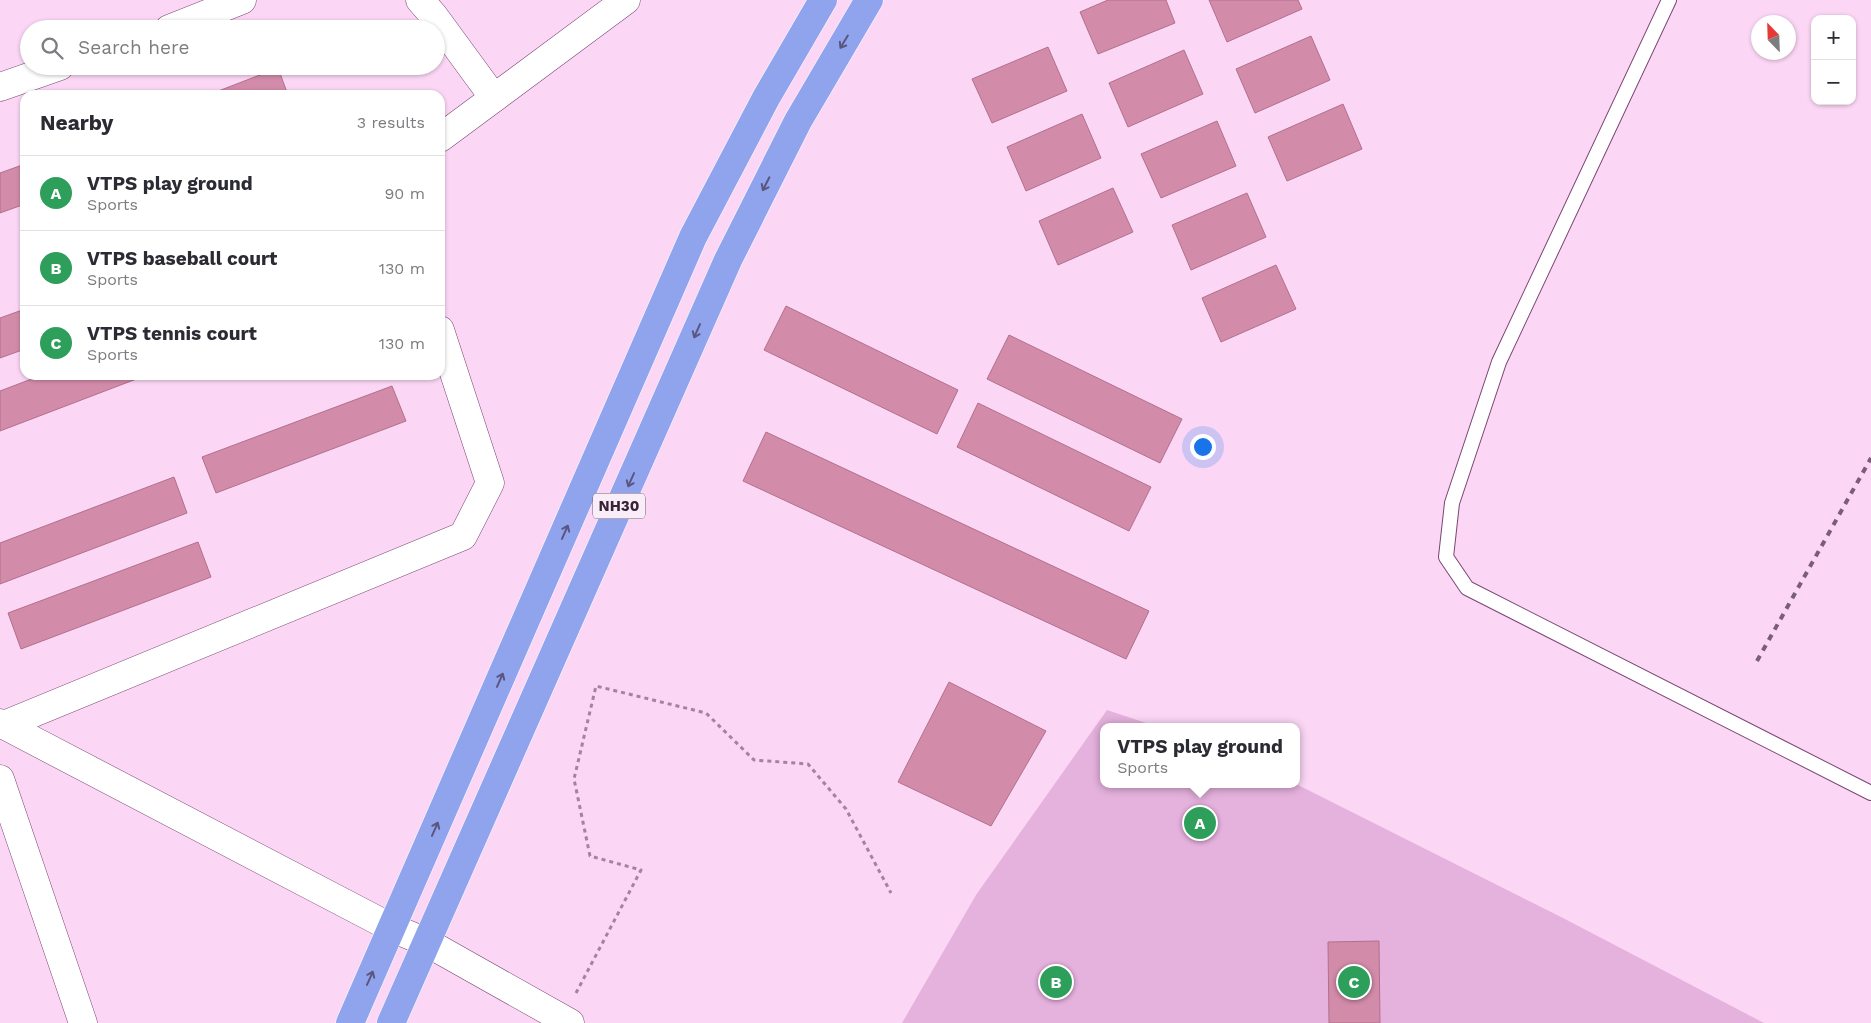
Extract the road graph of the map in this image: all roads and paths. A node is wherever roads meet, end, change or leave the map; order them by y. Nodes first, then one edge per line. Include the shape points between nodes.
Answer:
1 (242, 0) edge
2 (420, 0) edge
3 (626, 0) edge
4 (824, 0) edge
5 (869, 0) edge
6 (1668, 0) edge
7 (192, 20) edge
8 (437, 20) edge
9 (445, 31) edge
10 (34, 75) edge
11 (0, 87) edge
12 (494, 98) junction
13 (445, 134) edge
14 (445, 345) edge
15 (2, 724) edge
16 (0, 779) edge
17 (1870, 790) edge
18 (891, 893) dead end
19 (392, 928) junction
20 (426, 942) junction
21 (566, 1021) edge
22 (83, 1023) edge
23 (350, 1023) edge
24 (391, 1023) edge

1 - 7 street
2 - 8 street
3 - 12 street
19 -> 4 highway, NH30 via 693,237 766,98
5 -> 20 highway, NH30 via 798,121 728,260
6 - 17 lane via 1498,362 1452,503 1446,557 1467,588
9 - 12 street
10 - 11 street
12 - 13 street
14 - 15 street via 490,483 462,536
15 - 19 street
16 - 22 street
18 - 21 path via 846,809 808,764 754,760 706,713 596,686 574,778 590,856 641,870
19 - 20 street
23 -> 19 highway, NH30
20 - 21 street
20 - 24 highway, NH30

